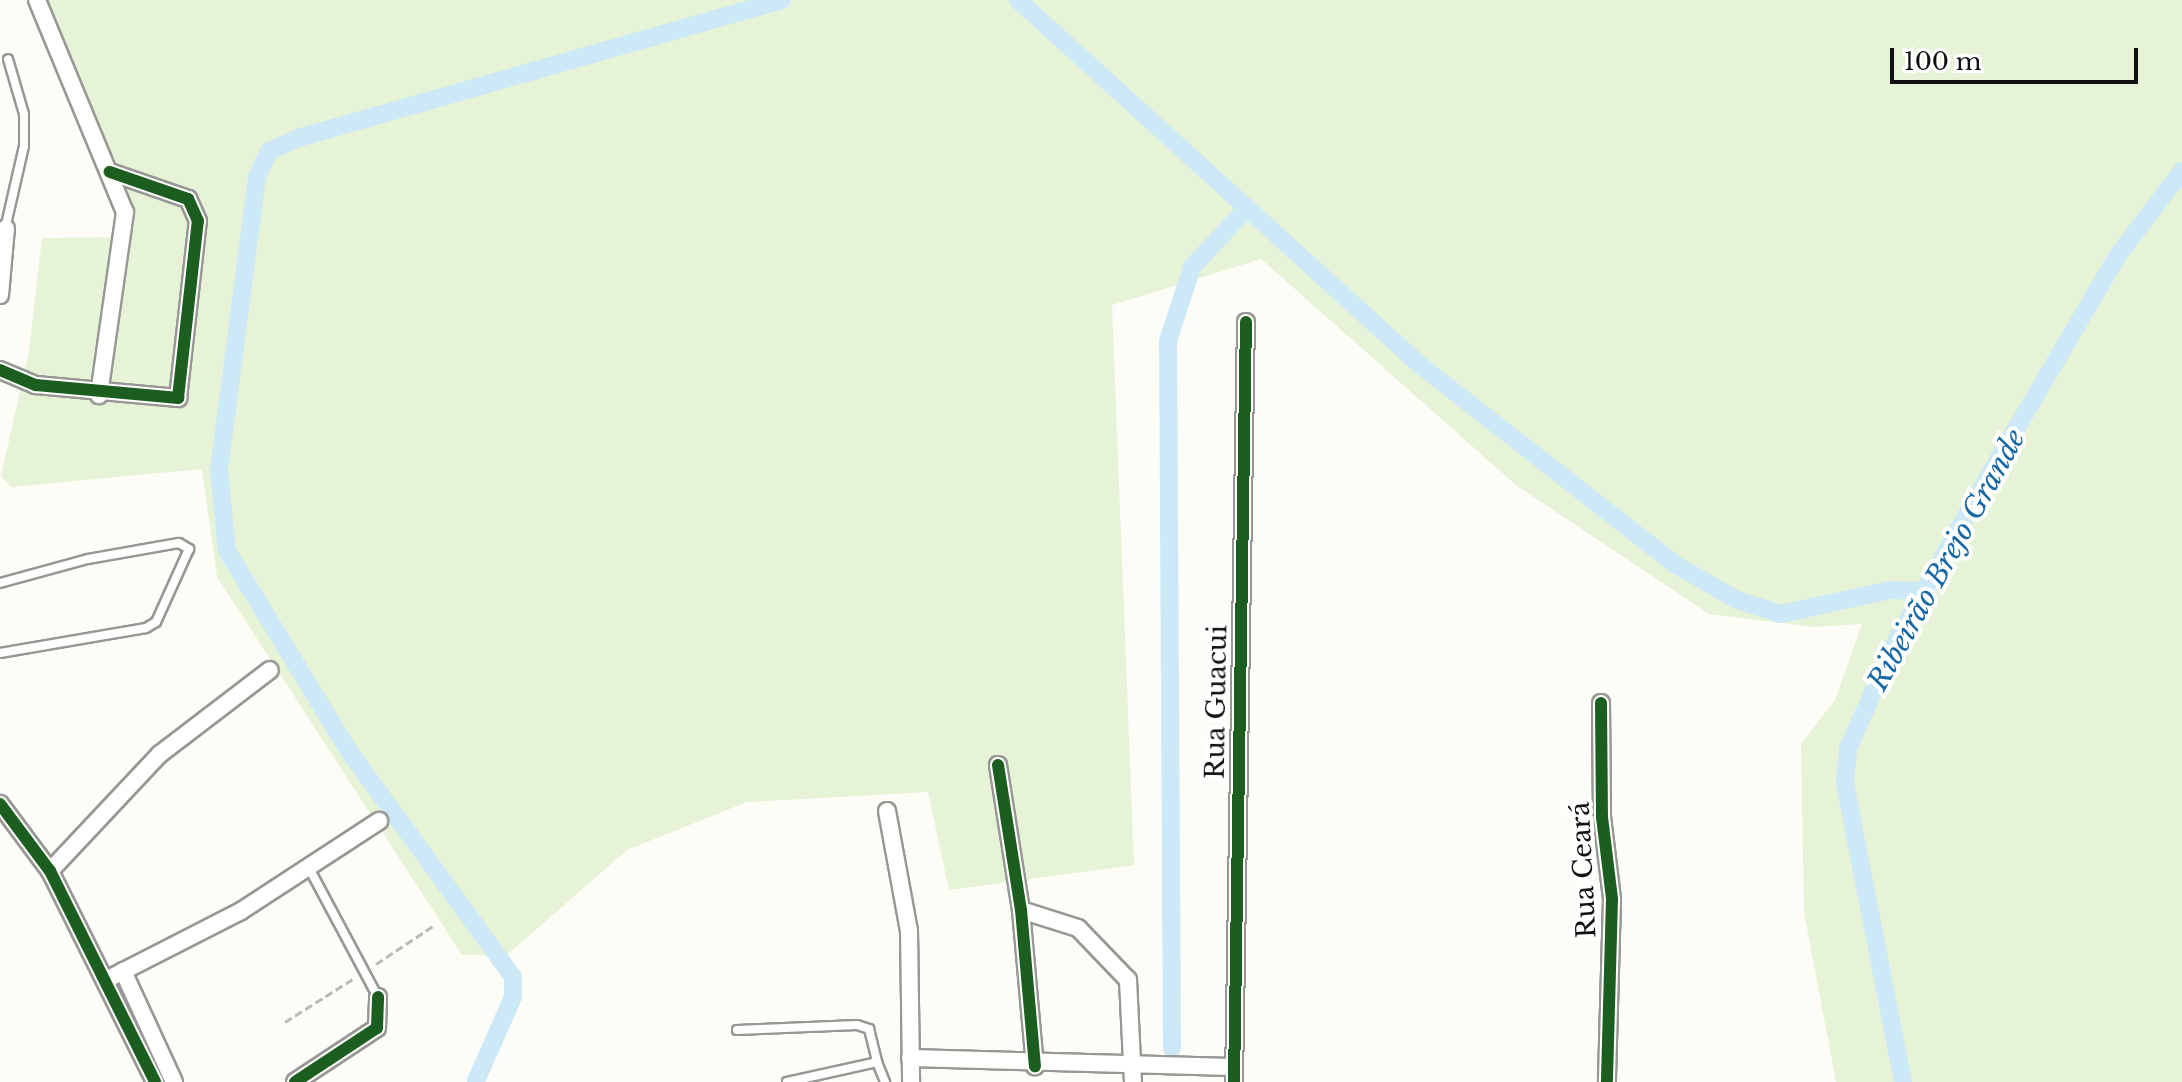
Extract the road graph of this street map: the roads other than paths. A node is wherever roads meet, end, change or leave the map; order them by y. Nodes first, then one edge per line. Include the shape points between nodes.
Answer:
1 (37, 0) edge
2 (8, 59) dead end
3 (110, 172) junction
4 (3, 232) edge
5 (0, 295) edge
6 (1246, 322) dead end
7 (0, 370) edge
8 (99, 395) junction
9 (0, 583) edge
10 (0, 653) edge
11 (270, 670) dead end
12 (1601, 703) dead end
13 (998, 765) dead end
14 (0, 804) edge
15 (887, 811) dead end
16 (379, 821) dead end
17 (309, 868) junction
18 (50, 871) junction
19 (1021, 910) junction
20 (123, 971) junction
21 (106, 980) junction
22 (378, 997) joint
23 (737, 1030) dead end
24 (910, 1058) junction
25 (877, 1062) junction
26 (1131, 1065) junction
27 (1035, 1066) junction
28 (1233, 1074) edge
29 (155, 1082) edge
30 (174, 1082) edge
31 (295, 1082) edge
32 (787, 1082) edge
33 (885, 1082) edge
34 (911, 1082) edge
35 (1133, 1082) edge
36 (1607, 1082) edge

1 - 3 street
2 - 4 lane via 24,130
3 - 8 street via 125,231
3 - 8 street via 188,199 198,221 178,398
4 - 5 street
6 - 28 street, Rua Guacui
7 - 8 street via 36,385
9 - 10 lane via 88,559 179,543 189,549 163,610 146,628
11 - 18 street via 160,754
12 - 36 street, Rua Ceará via 1602,817 1612,899
13 - 19 street
14 - 18 street
15 - 24 street via 909,931
16 - 17 street
17 - 20 street
17 - 22 lane
18 - 21 street
19 - 26 street via 1078,928 1114,958 1128,980
19 - 27 street
20 - 21 street
20 - 30 street
21 - 29 street
22 - 31 street via 377,1028
23 - 25 lane via 857,1025 869,1029
24 - 27 street
24 - 34 street
25 - 32 lane
25 - 33 lane
26 - 27 street
26 - 28 street
26 - 35 street

